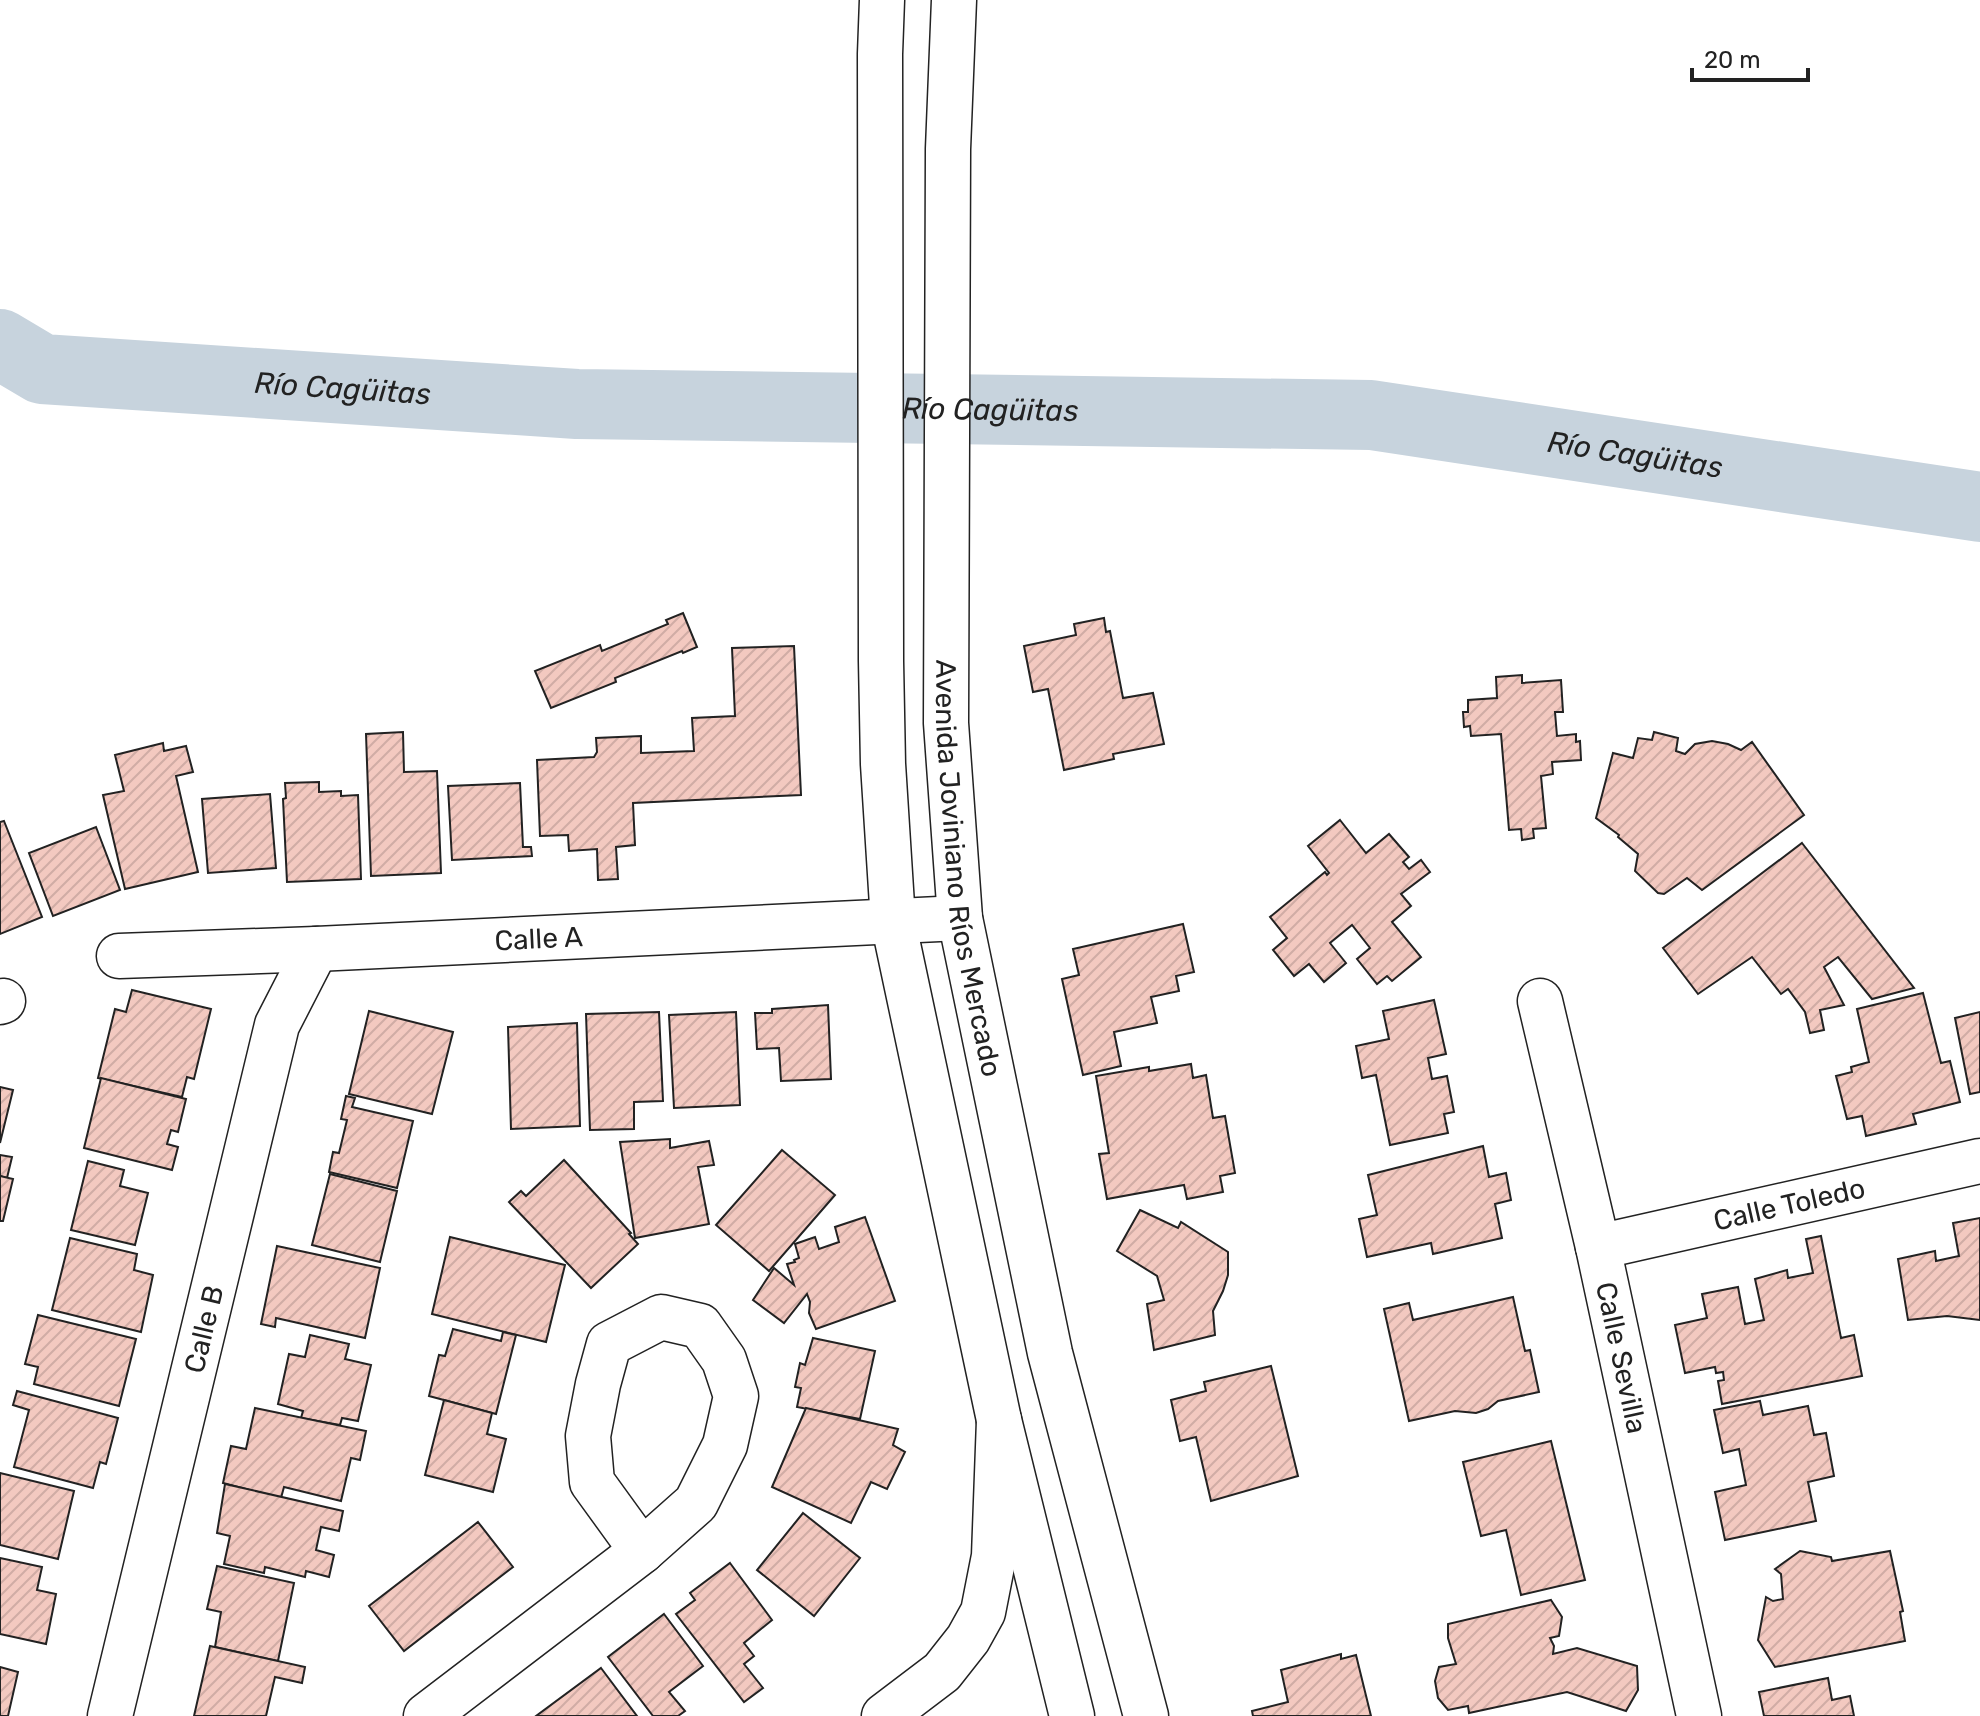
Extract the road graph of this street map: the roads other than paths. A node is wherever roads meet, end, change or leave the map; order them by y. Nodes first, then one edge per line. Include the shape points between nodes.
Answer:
1 (882, 0) edge
2 (954, 0) edge
3 (960, 918) junction
4 (893, 921) junction
5 (316, 949) junction
6 (119, 956) dead end
7 (1540, 1001) dead end
8 (1980, 1161) edge
9 (1598, 1247) junction
10 (999, 1420) junction
11 (642, 1551) junction
12 (110, 1716) edge
13 (426, 1716) edge
14 (884, 1716) edge
15 (1072, 1716) edge
16 (1146, 1716) edge
17 (1699, 1716) edge

1 - 4 main road via 881,661
2 - 3 main road, Avenida Joviniano Ríos Mercado via 948,149 946,723
3 - 4 main road, Calle A
3 - 16 main road, Avenida Joviniano Ríos Mercado via 1050,1353
4 - 5 main road, Calle A
4 - 10 main road
5 - 6 main road, Calle A
5 - 12 main road, Calle B via 277,1025
7 - 9 main road, Calle Sevilla
8 - 9 main road, Calle Toledo
9 - 17 main road, Calle Sevilla
10 - 14 main road via 994,1556 983,1612 942,1672
10 - 15 main road
11 - 11 main road via 696,1503 725,1445 736,1396 724,1360 700,1326 661,1317 609,1344 588,1436 592,1482
11 - 13 main road

